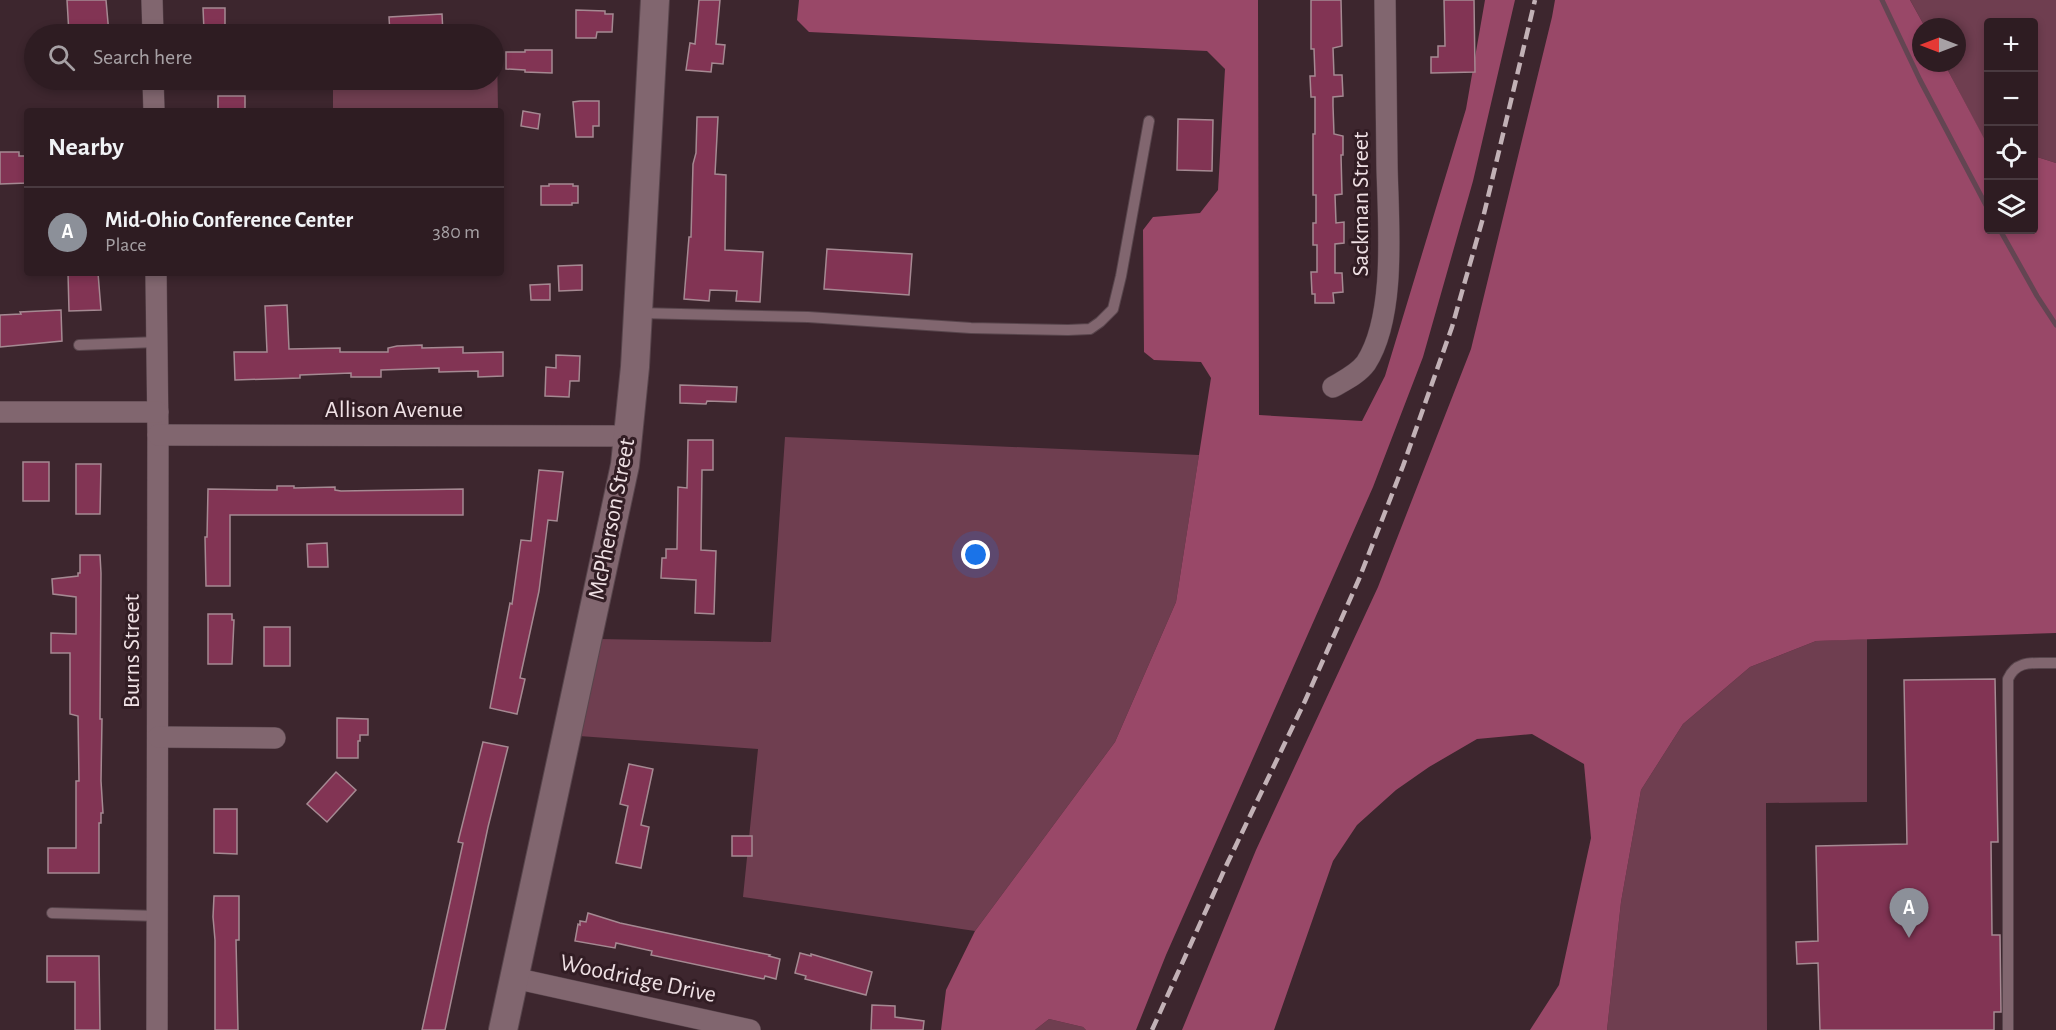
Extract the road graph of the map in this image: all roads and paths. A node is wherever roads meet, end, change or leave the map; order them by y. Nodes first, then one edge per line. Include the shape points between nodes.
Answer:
1 (152, 0) edge
2 (655, 0) edge
3 (1385, 0) edge
4 (153, 24) edge
5 (153, 90) edge
6 (154, 108) edge
7 (1149, 121) dead end
8 (156, 276) edge
9 (639, 313) junction
10 (157, 342) junction
11 (79, 345) dead end
12 (1334, 387) dead end
13 (0, 412) edge
14 (158, 412) junction
15 (158, 435) junction
16 (629, 435) junction
17 (2056, 663) edge
18 (158, 737) junction
19 (275, 738) dead end
20 (52, 913) dead end
21 (158, 916) junction
22 (514, 978) junction
23 (157, 1030) edge
24 (502, 1030) edge
25 (750, 1030) edge
26 (2008, 1030) edge

1 - 4 street
2 - 9 street, McPherson Street
3 - 12 street, Sackman Street via 1386,298 1380,331 1367,361
5 - 6 street
7 - 9 lane via 1113,309 1090,328 971,328 808,317
8 - 10 street, Burns Street
9 - 16 street, McPherson Street
10 - 11 lane
10 - 14 street, Burns Street
13 - 14 street
14 - 15 street, Burns Street
15 - 16 street, Allison Avenue
15 - 18 street, Burns Street
16 - 22 street, McPherson Street via 620,493
17 - 26 lane via 2020,664 2008,679
18 - 19 street
18 - 21 street, Burns Street
20 - 21 lane
21 - 23 street, Burns Street
22 - 24 street, McPherson Street
22 - 25 street, Woodridge Drive

